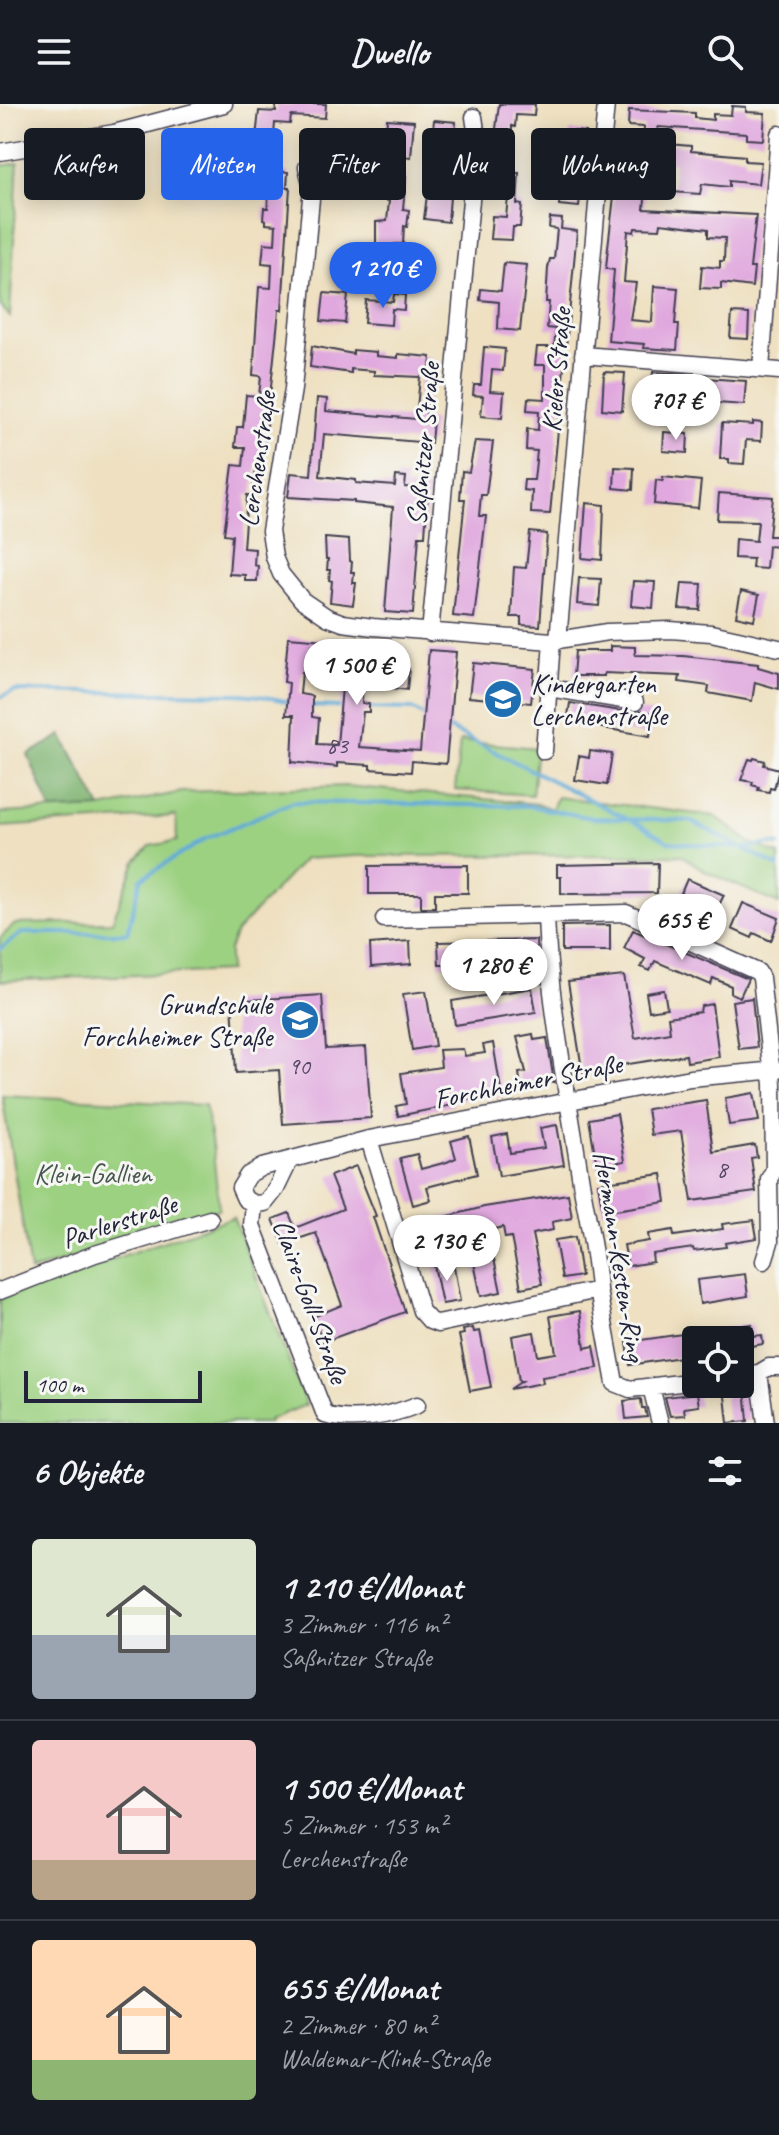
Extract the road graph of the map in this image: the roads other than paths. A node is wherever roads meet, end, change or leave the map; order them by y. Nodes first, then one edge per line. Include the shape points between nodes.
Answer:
1 (224, 104) edge
2 (606, 104) edge
3 (474, 117) dead end
4 (779, 134) edge
5 (0, 152) edge
6 (311, 200) edge
7 (583, 355) junction
8 (761, 369) junction
9 (779, 371) edge
10 (430, 633) junction
11 (555, 641) junction
12 (779, 648) edge
13 (549, 688) junction
14 (635, 702) dead end
15 (544, 751) dead end
16 (546, 916) junction
17 (384, 919) dead end
18 (774, 1070) edge
19 (570, 1099) junction
20 (369, 1139) junction
21 (289, 1162) junction
22 (254, 1204) junction
23 (210, 1219) dead end
24 (764, 1261) dead end
25 (598, 1290) junction
26 (0, 1291) edge
27 (779, 1367) edge
28 (759, 1373) junction
29 (754, 1374) edge
30 (682, 1383) edge
31 (651, 1387) junction
32 (417, 1405) dead end
33 (660, 1423) edge
34 (766, 1423) edge

1 - 5 street via 114,133
2 - 7 street, Kieler Straße
3 - 10 street, Saßnitzer Straße via 477,137
4 - 8 street
6 - 10 street, Lerchenstraße via 290,414 271,515 274,557 292,589 327,617
7 - 8 street
7 - 11 street, Kieler Straße
8 - 9 street
10 - 11 street, Lerchenstraße
11 - 12 street, Lerchenstraße via 607,632 670,630
11 - 13 street, Kieler Straße
13 - 14 street
13 - 15 street, Kieler Straße
16 - 17 street
16 - 18 street via 626,913 753,968 761,978
16 - 19 street, Hermann-Kesten-Ring
18 - 19 street, Forchheimer Straße
18 - 24 street via 774,1170
19 - 20 street, Forchheimer Straße
19 - 25 street, Hermann-Kesten-Ring
20 - 21 street, Forchheimer Straße
20 - 25 street via 421,1311 430,1321 438,1324
21 - 22 street via 265,1203
21 - 22 street, Forchheimer Straße via 248,1175 240,1188
22 - 32 street, Claire-Goll-Straße via 252,1225 325,1415 385,1418
23 - 26 street, Parlerstraße via 95,1254
25 - 31 street, Hermann-Kesten-Ring via 615,1383 630,1389
27 - 28 street
28 - 29 street
28 - 34 street
30 - 31 street, Hermann-Kesten-Ring
31 - 33 street, Hermann-Kesten-Ring

